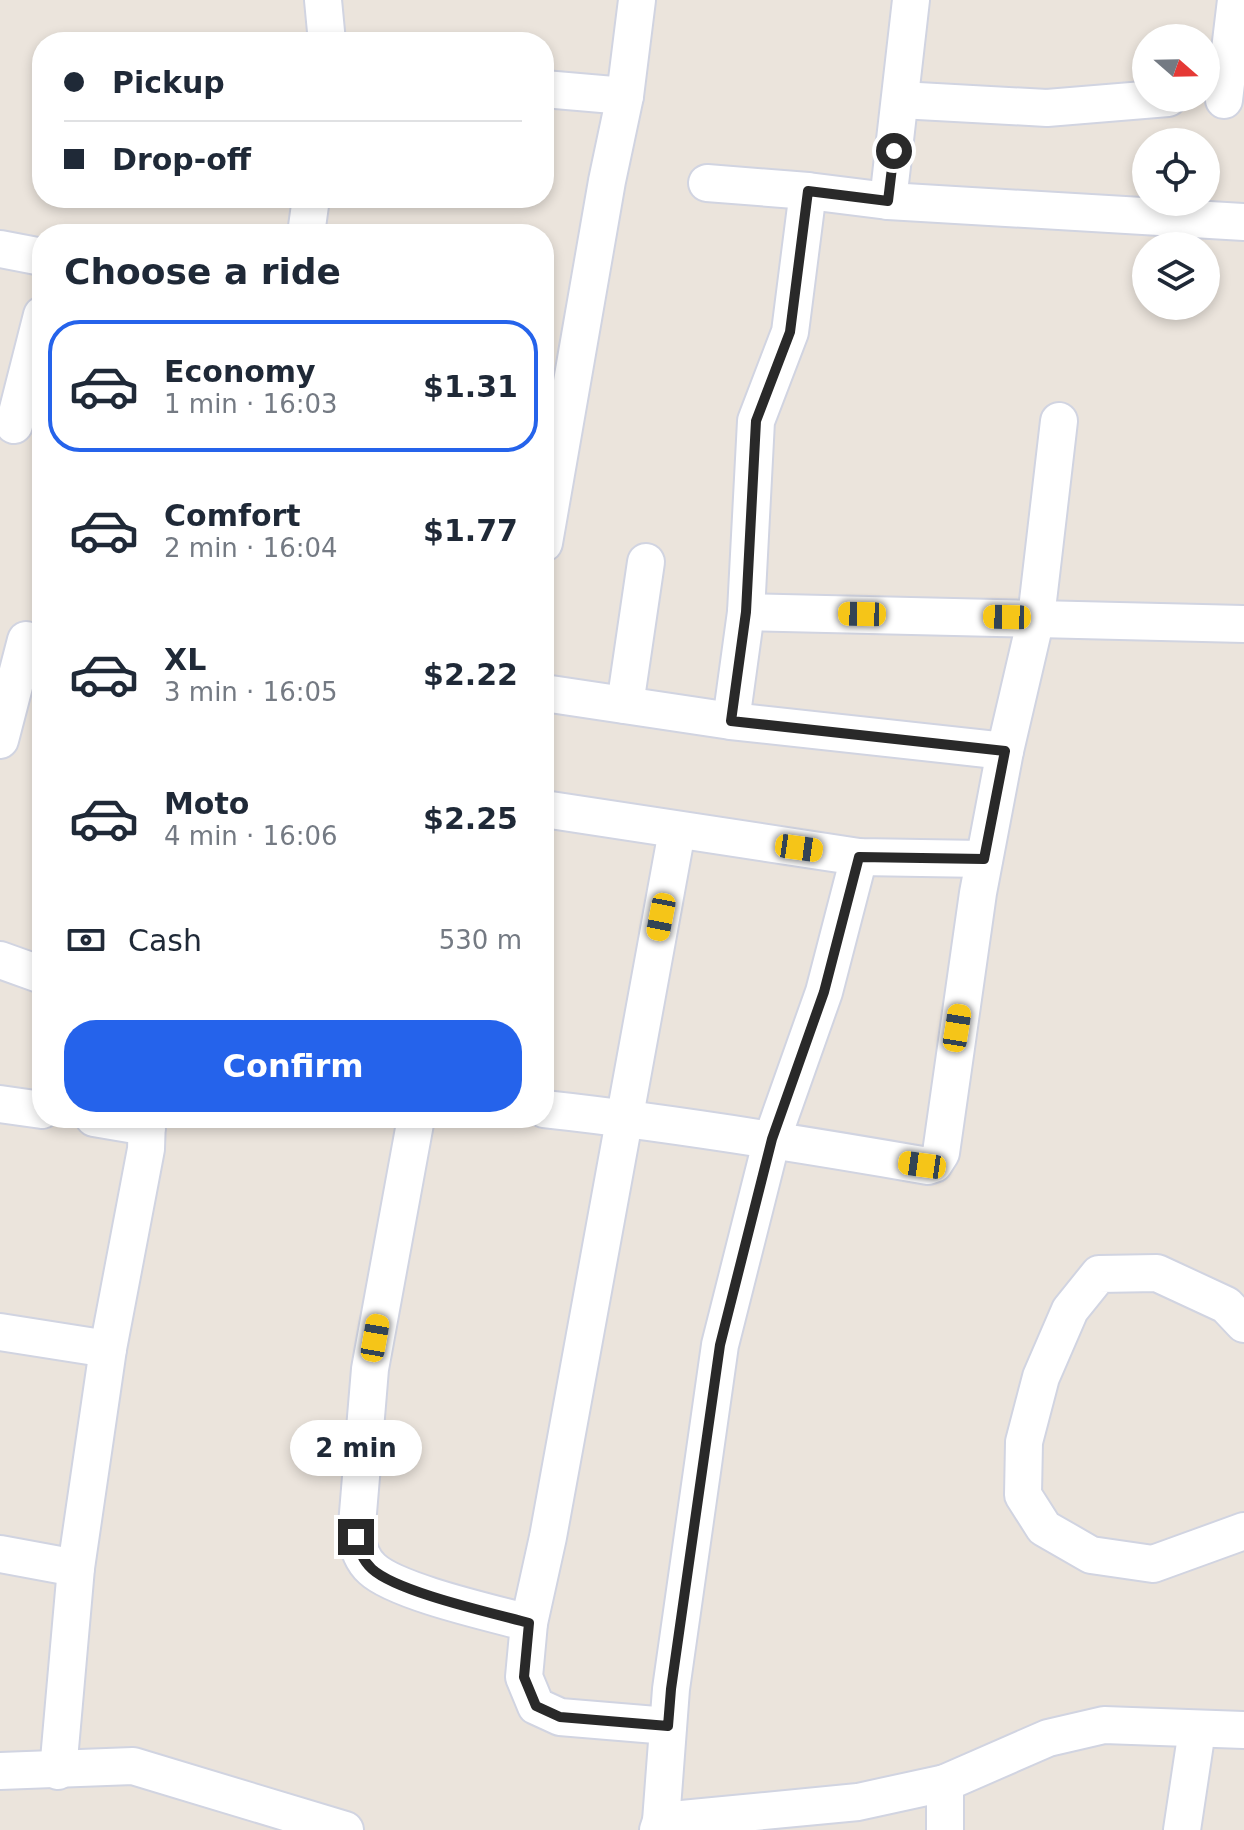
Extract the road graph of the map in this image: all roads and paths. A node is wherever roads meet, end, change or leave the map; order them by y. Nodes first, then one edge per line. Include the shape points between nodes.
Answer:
1 (323, 0) edge
2 (637, 0) edge
3 (911, 0) edge
4 (1236, 0) edge
5 (326, 32) edge
6 (554, 90) edge
7 (625, 96) junction
8 (900, 100) junction
9 (1132, 101) edge
10 (1225, 102) edge
11 (707, 183) dead end
12 (808, 191) junction
13 (888, 201) junction
14 (1244, 222) edge
15 (0, 249) edge
16 (32, 255) edge
17 (32, 363) edge
18 (1059, 421) dead end
19 (19, 426) edge
20 (554, 486) edge
21 (646, 562) dead end
22 (746, 612) junction
23 (1036, 618) junction
24 (1244, 624) edge
25 (29, 632) edge
26 (554, 694) edge
27 (625, 705) junction
28 (731, 721) junction
29 (0, 740) edge
30 (1005, 751) junction
31 (554, 811) edge
32 (677, 831) junction
33 (859, 857) junction
34 (984, 859) junction
35 (0, 960) edge
36 (32, 971) edge
37 (0, 1104) edge
38 (32, 1109) edge
39 (554, 1110) edge
40 (623, 1117) junction
41 (147, 1128) edge
42 (414, 1128) edge
43 (772, 1139) junction
44 (1244, 1324) edge
45 (0, 1332) edge
46 (108, 1349) junction
47 (1244, 1531) edge
48 (0, 1554) edge
49 (76, 1568) junction
50 (529, 1623) junction
51 (668, 1726) junction
52 (1197, 1730) junction
53 (1244, 1730) edge
54 (0, 1771) edge
55 (58, 1771) junction
56 (945, 1783) junction
57 (659, 1826) edge
58 (345, 1830) edge
59 (945, 1830) edge
60 (1182, 1830) edge

1 - 5 street
2 - 7 street
3 - 8 street
4 - 10 street
6 - 7 street
7 - 20 street
8 - 9 street via 1047,108
8 - 13 street
11 - 12 street
12 - 13 street
12 - 22 street via 790,332 756,421
13 - 14 street
15 - 16 street
17 - 19 street
18 - 23 street
21 - 27 street
22 - 23 street
22 - 28 street
23 - 24 street
23 - 30 street
25 - 29 street
26 - 27 street
27 - 28 street
28 - 30 street
30 - 34 street
31 - 32 street
32 - 33 street
32 - 40 street
33 - 34 street
33 - 43 street via 824,992
34 - 43 street via 941,1153 934,1164
35 - 36 street
37 - 38 street
39 - 40 street
40 - 43 street
40 - 50 street
41 - 46 street
42 - 50 street via 370,1369 356,1537 361,1557 394,1584
43 - 51 street via 720,1345
44 - 47 street via 1226,1305 1157,1273 1099,1274 1070,1310 1041,1377 1024,1442 1023,1495 1044,1528 1091,1555 1153,1564
45 - 46 street
46 - 49 street
48 - 49 street
49 - 55 street
50 - 51 street via 524,1677 536,1706 560,1717
51 - 57 street
52 - 53 street
52 - 56 street via 1104,1725 1048,1738
52 - 60 street
54 - 55 street
55 - 58 street via 133,1766
56 - 57 street via 858,1802
56 - 59 street

